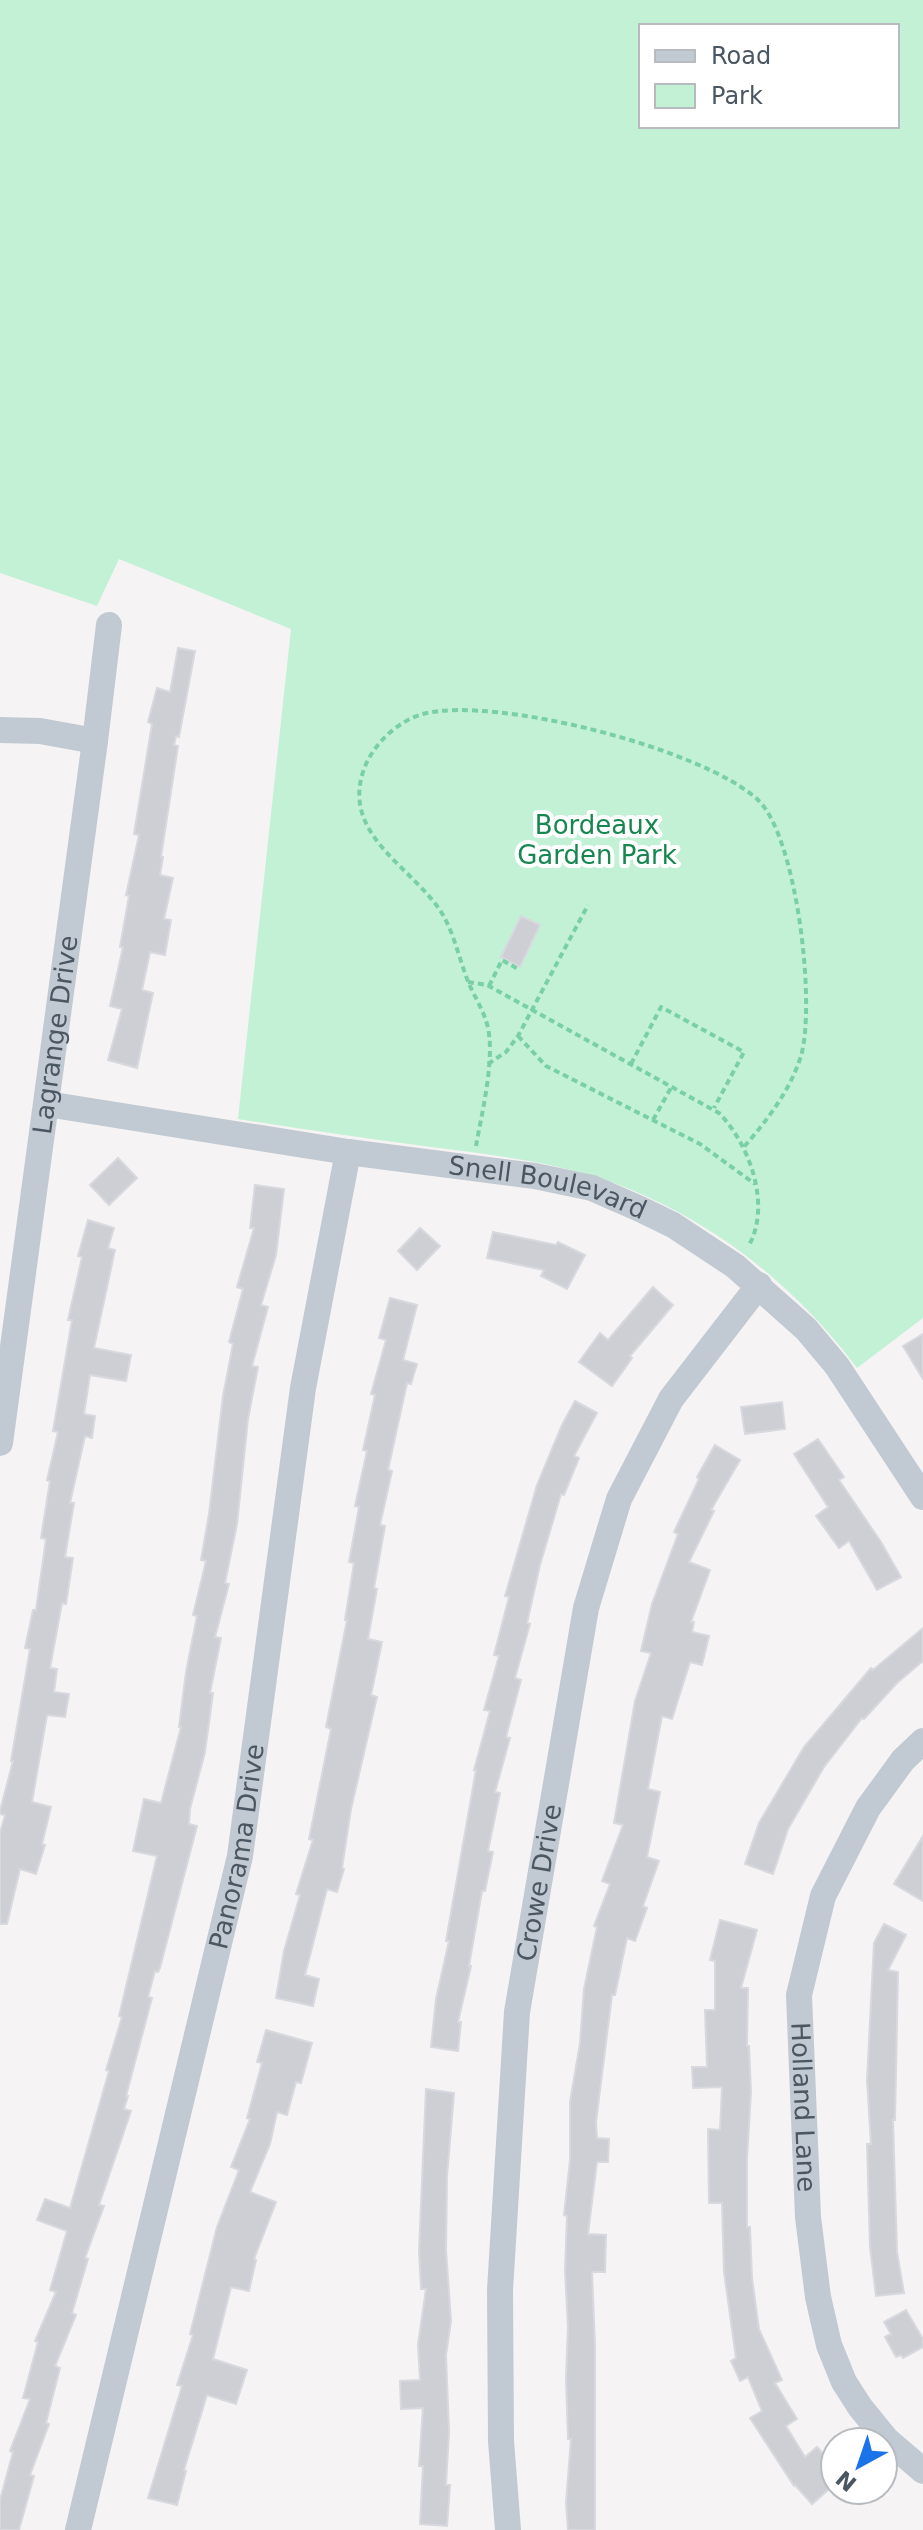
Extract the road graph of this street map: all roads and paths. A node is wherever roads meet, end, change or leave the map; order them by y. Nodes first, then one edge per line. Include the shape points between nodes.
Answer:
1 (109, 625) dead end
2 (0, 730) edge
3 (95, 741) junction
4 (588, 905) dead end
5 (518, 969) dead end
6 (468, 982) junction
7 (489, 986) junction
8 (533, 1011) junction
9 (518, 1036) junction
10 (488, 1064) junction
11 (631, 1064) junction
12 (672, 1086) junction
13 (47, 1104) junction
14 (714, 1108) junction
15 (653, 1120) junction
16 (742, 1149) junction
17 (348, 1152) junction
18 (473, 1168) junction
19 (757, 1185) junction
20 (735, 1266) junction
21 (759, 1285) junction
22 (0, 1443) edge
23 (923, 1497) edge
24 (923, 1741) edge
25 (923, 2471) edge
26 (78, 2530) edge
27 (508, 2530) edge

1 - 3 street, Lagrange Drive
2 - 3 street
3 - 13 street, Lagrange Drive
4 - 8 path
5 - 7 path via 502,960
6 - 7 path
6 - 10 path via 487,1023
6 - 16 path via 444,916 377,843 360,807 366,764 396,728 438,711 529,717 657,748 749,793 765,808 781,844 797,910 808,996 801,1055 793,1075
7 - 8 path
8 - 9 path
8 - 11 path
9 - 10 path
9 - 15 path via 546,1066
10 - 18 path
11 - 12 path
11 - 14 path via 661,1007 744,1052
12 - 14 path
12 - 15 path
13 - 17 street, Snell Boulevard
13 - 22 street, Lagrange Drive
14 - 16 path
15 - 19 path via 700,1144
16 - 19 path
17 - 18 street, Snell Boulevard
17 - 26 street, Panorama Drive via 303,1388 240,1856
18 - 20 street, Snell Boulevard via 592,1188 673,1225
19 - 20 path via 756,1229
20 - 21 street, Snell Boulevard
21 - 23 street, Snell Boulevard via 837,1366
21 - 27 street, Crowe Drive via 671,1399 619,1499 586,1608 517,2012 500,2290 501,2441
24 - 25 street, Holland Lane via 868,1808 823,1896 799,1995 808,2217 829,2345 860,2407

